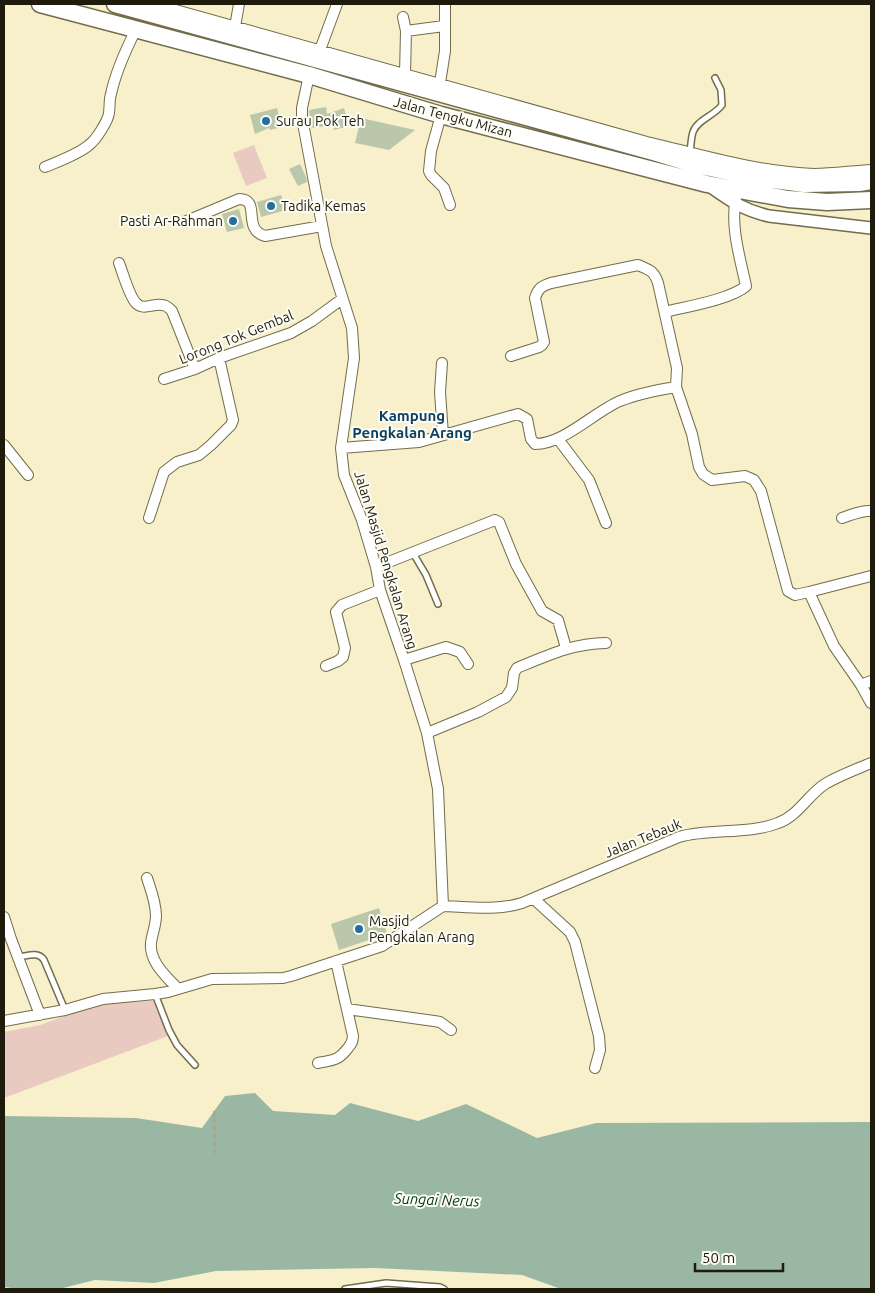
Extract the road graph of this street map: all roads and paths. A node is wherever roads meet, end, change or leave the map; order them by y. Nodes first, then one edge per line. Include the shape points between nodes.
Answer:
1 (40, 4) edge
2 (115, 4) edge
3 (154, 4) edge
4 (239, 4) edge
5 (336, 4) edge
6 (445, 4) edge
7 (403, 17) dead end
8 (444, 26) junction
9 (235, 27) junction
10 (136, 29) junction
11 (406, 31) junction
12 (320, 50) junction
13 (405, 74) junction
14 (309, 75) junction
15 (715, 78) dead end
16 (440, 83) junction
17 (442, 115) junction
18 (690, 152) junction
19 (45, 168) dead end
20 (871, 170) edge
21 (871, 181) edge
22 (737, 197) junction
23 (871, 200) edge
24 (450, 205) dead end
25 (184, 222) dead end
26 (322, 226) junction
27 (871, 228) edge
28 (119, 263) dead end
29 (342, 299) junction
30 (665, 312) junction
31 (511, 356) dead end
32 (220, 358) junction
33 (442, 363) dead end
34 (195, 369) junction
35 (164, 380) dead end
36 (676, 387) junction
37 (443, 435) junction
38 (558, 439) junction
39 (4, 445) edge
40 (341, 448) junction
41 (28, 475) dead end
42 (871, 512) edge
43 (149, 518) dead end
44 (842, 518) dead end
45 (606, 523) dead end
46 (413, 552) junction
47 (376, 566) junction
48 (871, 576) edge
49 (380, 590) junction
50 (809, 592) junction
51 (438, 604) dead end
52 (606, 643) dead end
53 (566, 648) junction
54 (404, 660) junction
55 (468, 664) dead end
56 (326, 666) dead end
57 (866, 683) edge
58 (871, 703) edge
59 (427, 733) junction
60 (871, 763) edge
61 (147, 878) dead end
62 (534, 899) junction
63 (443, 906) junction
64 (4, 917) edge
65 (18, 957) junction
66 (336, 961) junction
67 (178, 989) junction
68 (155, 994) junction
69 (347, 1009) junction
70 (65, 1010) junction
71 (40, 1015) junction
72 (4, 1021) edge
73 (451, 1030) dead end
74 (318, 1063) dead end
75 (194, 1066) dead end
76 (595, 1068) dead end
77 (214, 1111) dead end
78 (214, 1156) dead end
79 (344, 1289) edge
80 (444, 1289) edge

1 - 10 highway, Jalan Tengku Mizan
2 - 21 highway, Jalan Tengku Mizan via 696,166 804,184
3 - 9 street
4 - 9 street
5 - 12 street
6 - 8 street
7 - 11 street
8 - 11 street
8 - 16 street via 445,51
9 - 12 street
10 - 14 highway, Jalan Tengku Mizan
10 - 19 street via 111,94 107,120 87,147
11 - 13 street
12 - 13 street
13 - 16 street
14 - 17 highway, Jalan Tengku Mizan
14 - 26 street, Jalan Masjid Pengkalan Arang via 302,118
15 - 18 lane via 721,90 722,105 715,114 696,126
16 - 18 street
17 - 22 highway, Jalan Tengku Mizan via 707,184
17 - 24 street via 431,151 429,171 444,188
18 - 20 street via 802,173
22 - 23 highway, Jalan Tengku Mizan via 827,202
22 - 27 street via 755,212 769,216
22 - 30 street via 734,224 746,286 722,298
25 - 26 street via 243,199 250,205 254,230 258,234 265,236
26 - 29 street, Jalan Masjid Pengkalan Arang
28 - 34 street via 136,304 143,307 167,306 172,311
29 - 32 street, Lorong Tok Gembal via 291,332
29 - 40 street, Jalan Masjid Pengkalan Arang via 352,328 354,358
30 - 31 street via 655,274 638,265 551,282 542,286 534,298 544,342 539,347
30 - 36 street via 677,368
32 - 34 street, Lorong Tok Gembal
32 - 43 street via 233,420 199,455 177,462 164,472
33 - 37 street
34 - 35 street, Lorong Tok Gembal
36 - 38 street via 620,402
36 - 50 street via 703,474 712,480 745,476 754,480 761,490 788,591 795,595
37 - 38 street via 518,414 526,419 535,444
37 - 40 street via 419,442
38 - 45 street via 589,480
39 - 41 street
40 - 47 street, Jalan Masjid Pengkalan Arang via 344,475
42 - 44 street via 868,510
46 - 47 street
46 - 51 lane
46 - 53 street via 494,520 499,522 516,564 542,611 558,620
47 - 49 street, Jalan Masjid Pengkalan Arang
48 - 50 street
49 - 54 street, Jalan Masjid Pengkalan Arang
49 - 56 street via 342,605 336,612 345,648 343,657
50 - 57 street via 834,646
52 - 53 street
53 - 59 street via 517,668 506,697
54 - 55 street via 446,647 460,652
54 - 59 street, Jalan Masjid Pengkalan Arang
57 - 58 street
59 - 63 street, Jalan Masjid Pengkalan Arang via 438,789
60 - 62 street, Jalan Tebauk via 826,783 789,818 779,823 757,829 692,833 679,837
61 - 67 street via 156,918 150,946 153,958
62 - 63 street, Jalan Tebauk via 513,906 490,908
62 - 76 street via 570,932 575,942 599,1036 600,1050
63 - 66 street via 382,946
64 - 65 street
65 - 70 lane via 42,956
65 - 71 street
66 - 67 street via 282,978 212,979
66 - 69 street
67 - 68 street
68 - 70 street via 103,999
68 - 75 lane via 173,1037
69 - 73 street via 434,1020
69 - 74 street via 353,1041 337,1059
70 - 71 street
71 - 72 street
77 - 78 path
79 - 80 lane via 386,1283

